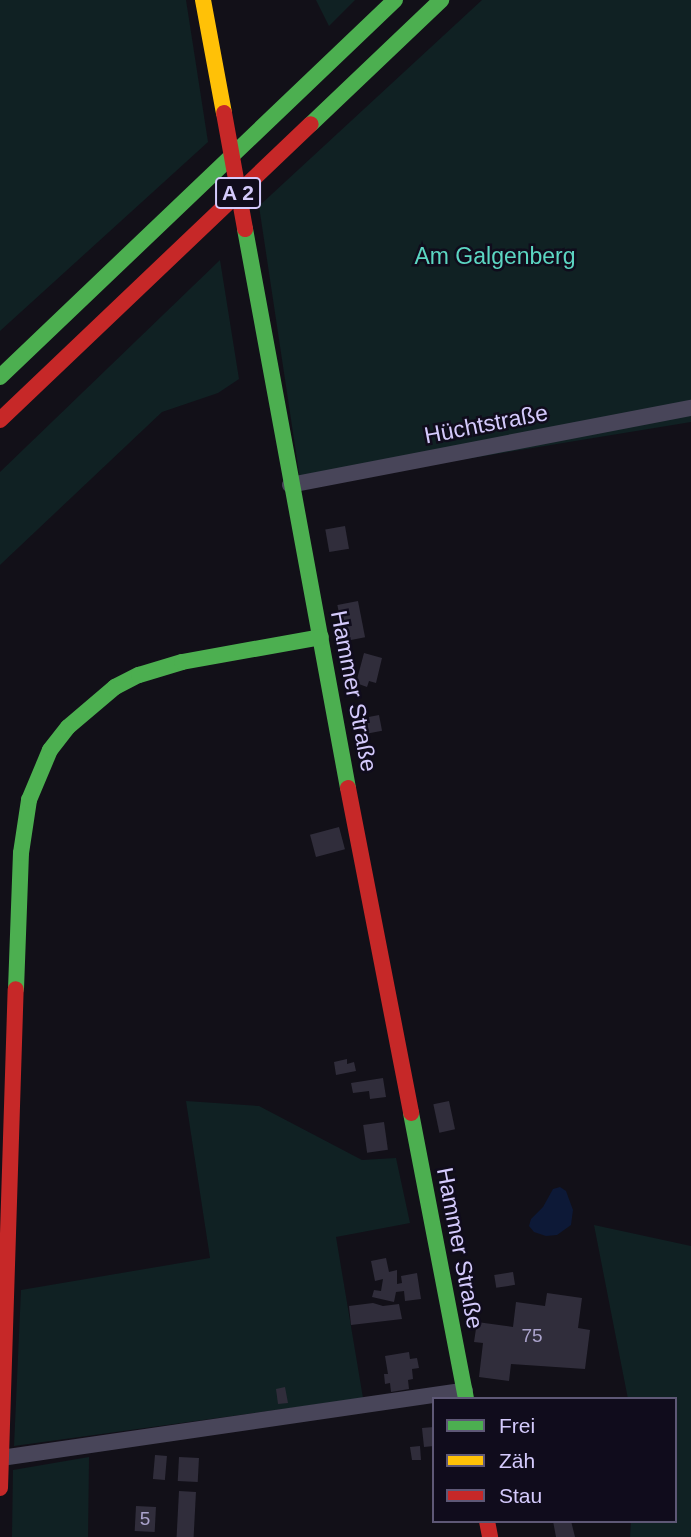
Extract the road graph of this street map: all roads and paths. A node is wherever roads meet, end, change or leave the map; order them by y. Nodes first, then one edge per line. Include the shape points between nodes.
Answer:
1 (204, 0) edge
2 (395, 0) edge
3 (441, 0) edge
4 (0, 377) edge
5 (691, 408) edge
6 (0, 420) edge
7 (290, 485) junction
8 (321, 637) junction
9 (466, 1395) edge
10 (432, 1400) edge
11 (1, 1458) edge
12 (0, 1488) edge

1 - 7 main road, Hammer Straße, bridge
2 - 4 main road, A 2
3 - 6 main road, A 2
5 - 7 street, Hüchtstraße
7 - 8 main road, Hammer Straße
8 - 9 main road, Hammer Straße
8 - 11 main road via 182,662 139,675 115,687 68,727 37,776 20,853
10 - 11 street, Hammer Straße
11 - 12 main road

